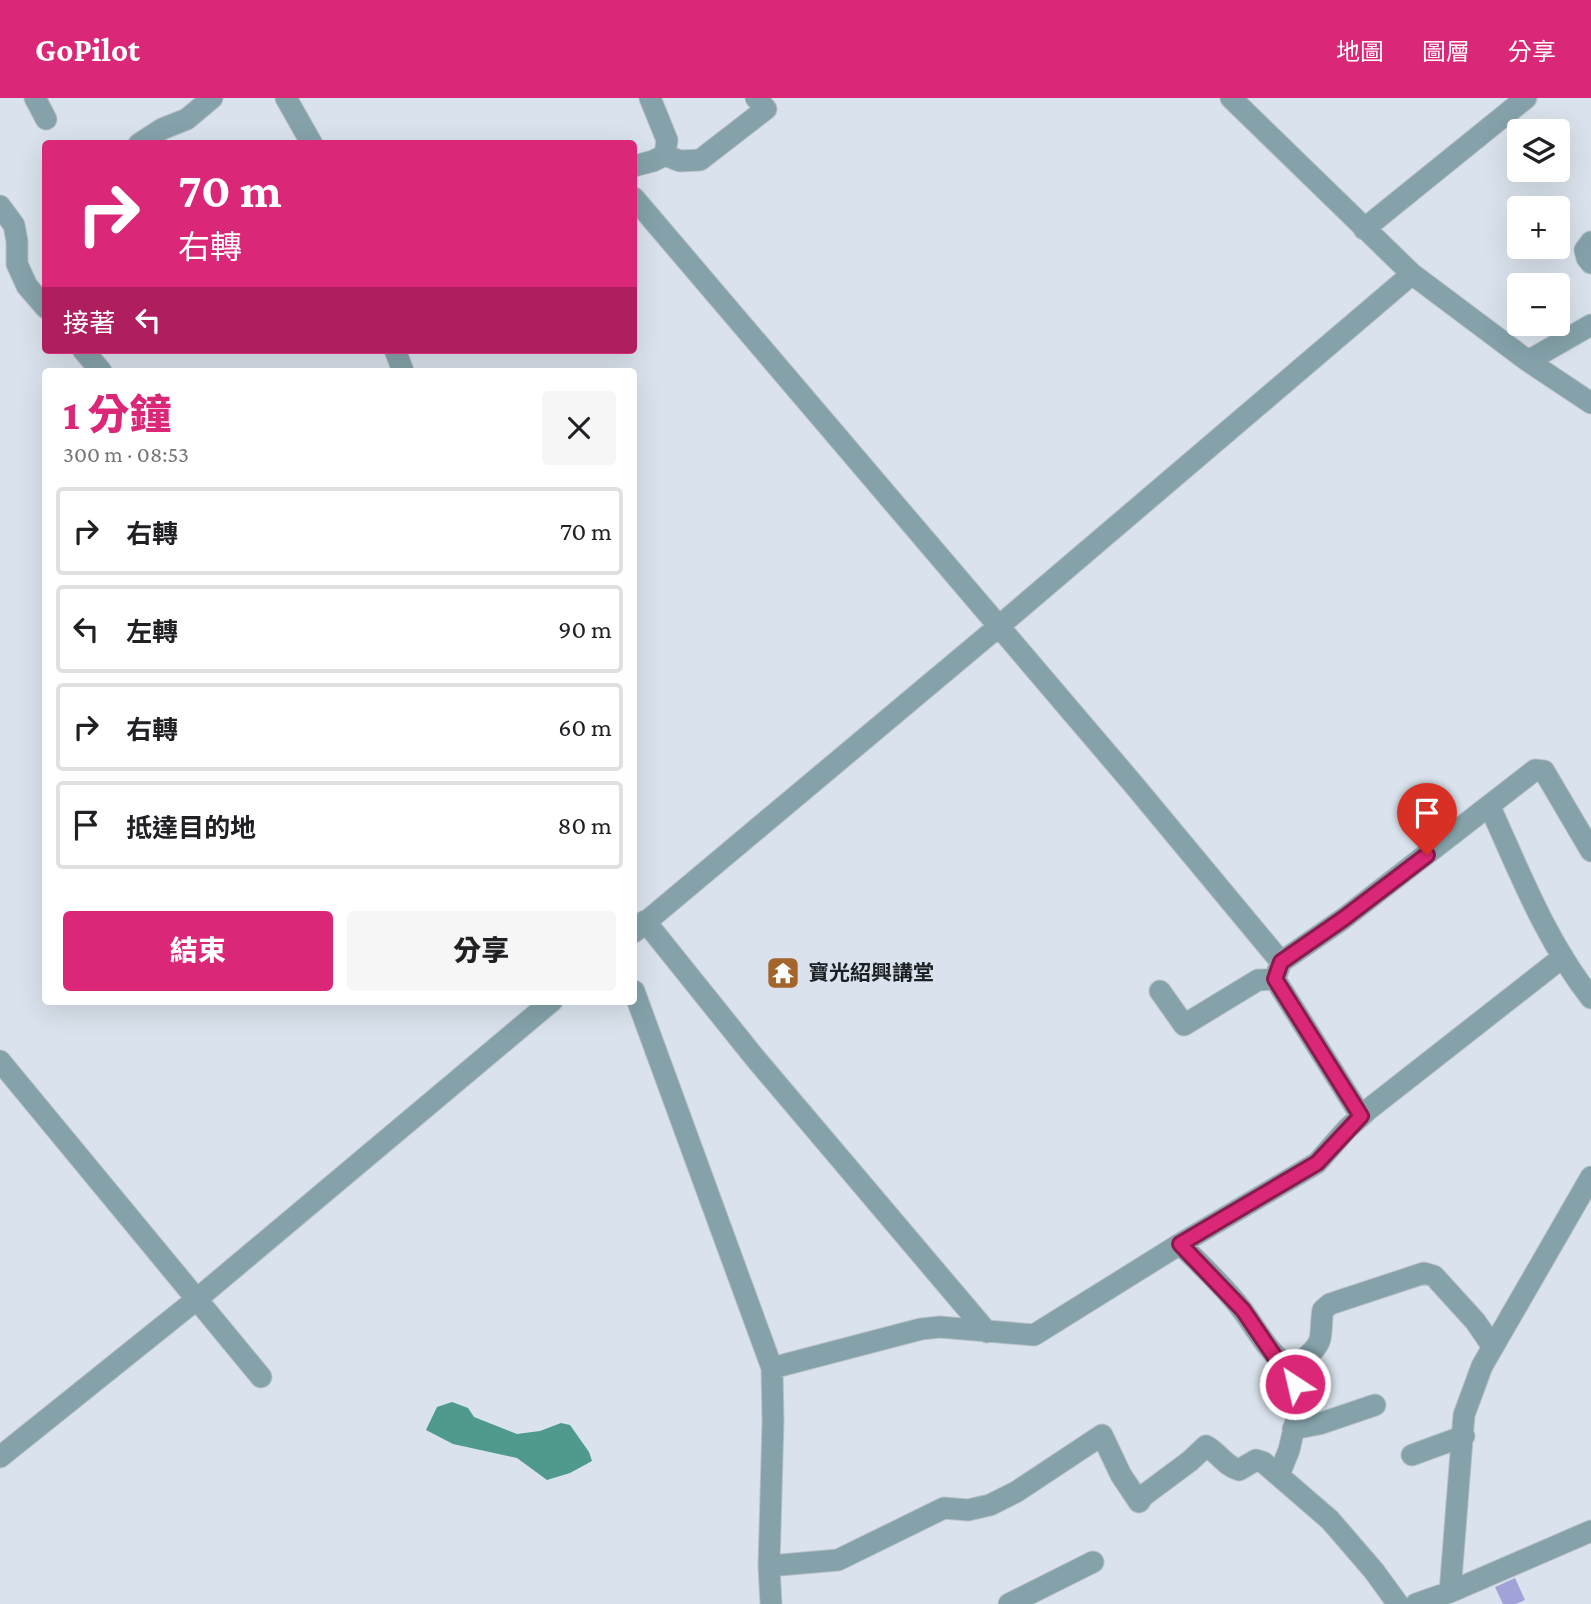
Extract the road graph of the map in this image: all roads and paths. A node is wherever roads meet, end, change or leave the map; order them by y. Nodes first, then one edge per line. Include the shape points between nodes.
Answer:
1 (35, 98) edge
2 (212, 98) edge
3 (286, 98) edge
4 (650, 98) edge
5 (756, 98) edge
6 (1231, 98) edge
7 (1526, 98) edge
8 (46, 120) dead end
9 (145, 140) edge
10 (310, 140) edge
11 (665, 155) junction
12 (637, 165) edge
13 (637, 202) edge
14 (0, 206) edge
15 (1364, 229) junction
16 (1591, 242) edge
17 (1591, 263) edge
18 (1412, 274) junction
19 (42, 303) edge
20 (1591, 325) edge
21 (86, 354) edge
22 (1528, 361) junction
23 (98, 368) edge
24 (1590, 401) edge
25 (998, 627) junction
26 (1490, 807) junction
27 (1591, 851) edge
28 (639, 927) edge
29 (1563, 957) junction
30 (1278, 970) junction
31 (1160, 991) dead end
32 (1591, 998) edge
33 (637, 999) edge
34 (547, 1005) edge
35 (0, 1061) edge
36 (1361, 1116) junction
37 (1591, 1177) edge
38 (1586, 1201) edge
39 (1180, 1244) junction
40 (197, 1298) junction
41 (987, 1332) junction
42 (1493, 1347) junction
43 (772, 1368) junction
44 (1292, 1370) junction
45 (261, 1377) dead end
46 (1375, 1405) dead end
47 (1293, 1429) junction
48 (1464, 1436) junction
49 (1412, 1455) dead end
50 (0, 1457) edge
51 (1279, 1475) junction
52 (1591, 1531) edge
53 (1093, 1562) dead end
54 (769, 1566) junction
55 (1450, 1592) junction
56 (771, 1604) edge
57 (1009, 1604) edge
58 (1398, 1604) edge
59 (1416, 1604) edge

1 - 8 street
2 - 9 street via 187,119
3 - 10 street
4 - 11 street via 667,140
5 - 11 street via 766,109 700,160 680,161
6 - 15 street
7 - 15 street
11 - 12 street
13 - 25 street
14 - 19 street via 14,225 18,264 27,286
15 - 18 street
16 - 17 street via 1585,250
18 - 22 street
18 - 25 street
20 - 22 street
21 - 23 street
22 - 24 street
25 - 28 street
25 - 30 street via 1134,785
26 - 27 street via 1535,770 1544,771
26 - 29 street via 1545,930
26 - 30 street
28 - 41 street
29 - 32 street
29 - 36 street
30 - 31 street via 1184,1025
30 - 36 street
33 - 43 street
34 - 40 street
35 - 40 street
36 - 39 street via 1317,1163
37 - 38 street
38 - 42 street
39 - 41 street via 1034,1335
39 - 44 street via 1243,1310 1275,1357
40 - 45 street
40 - 50 street
41 - 43 street via 940,1326 921,1329
42 - 44 street via 1434,1276 1424,1273 1330,1304 1322,1310 1318,1345
42 - 48 street via 1464,1415
43 - 54 street
44 - 47 street via 1299,1407
46 - 47 street
47 - 51 street
48 - 49 street
48 - 55 street
51 - 54 street via 1256,1460 1239,1470 1230,1467 1206,1446 1139,1502 1102,1435 990,1505 968,1510 944,1508 838,1560
51 - 58 street via 1330,1520
52 - 55 street
53 - 57 street
54 - 56 street
55 - 59 street

